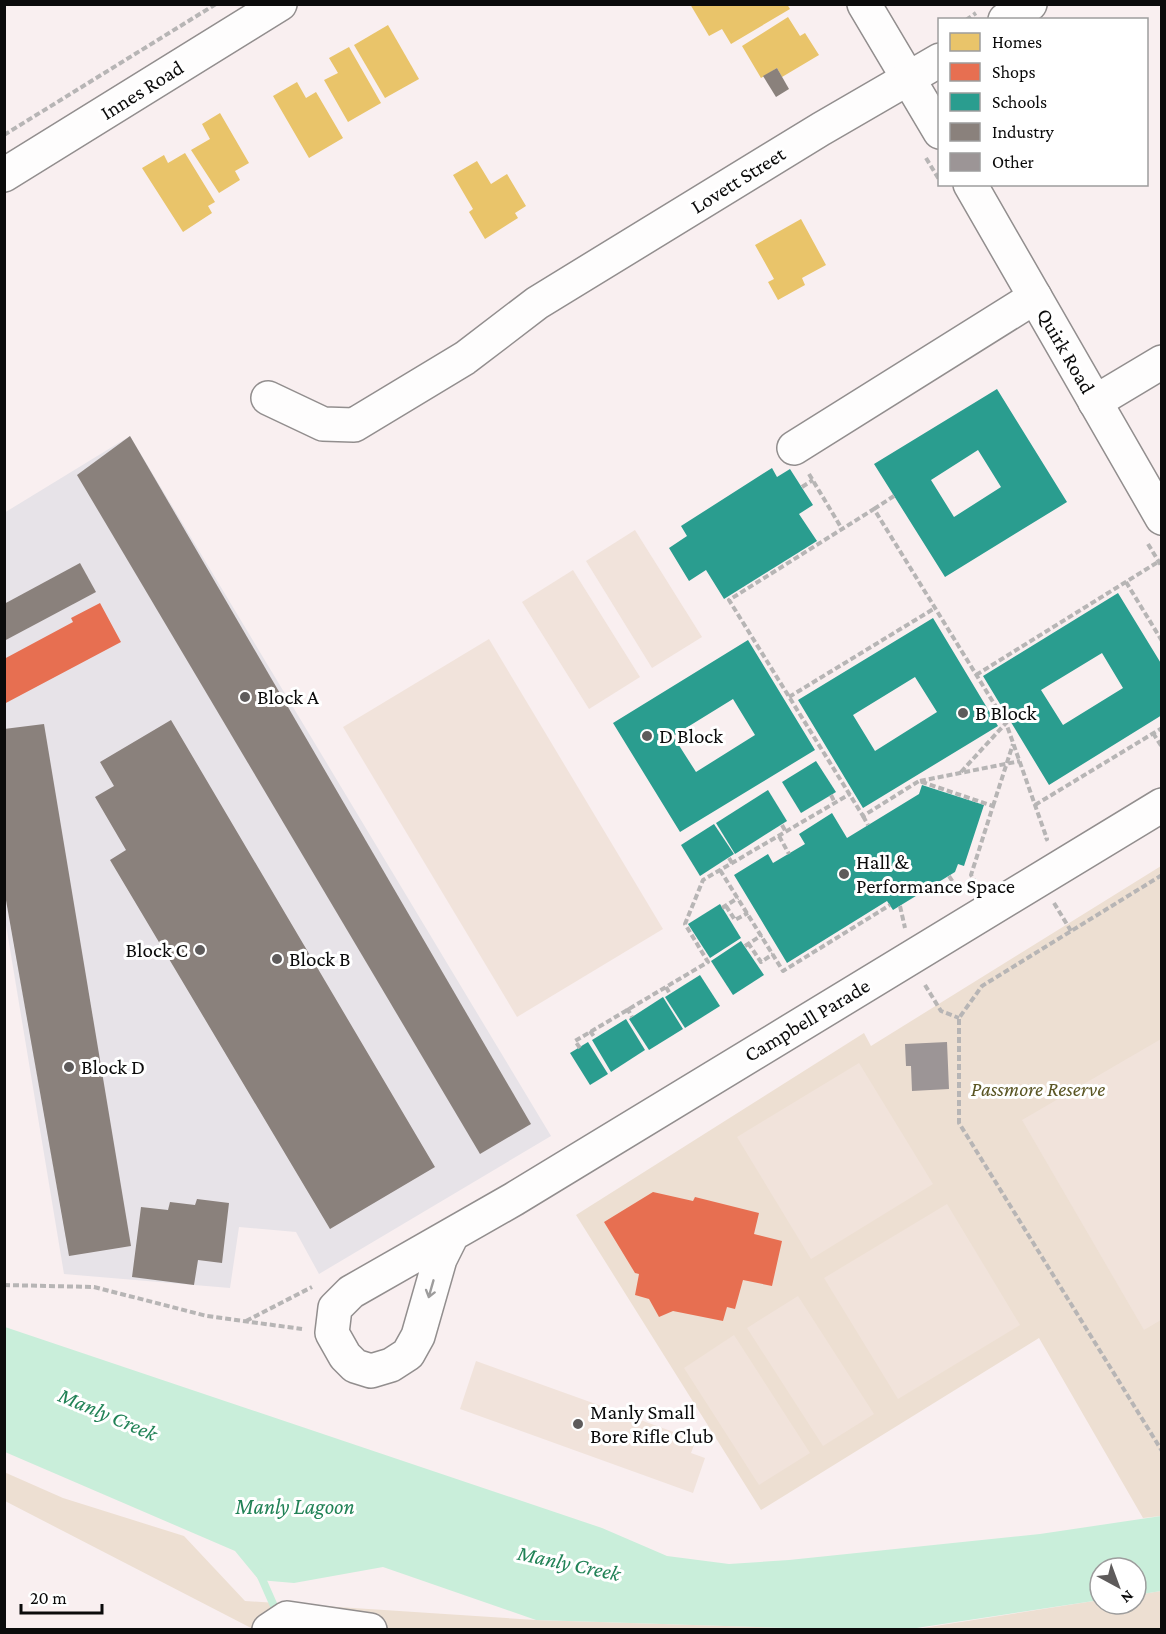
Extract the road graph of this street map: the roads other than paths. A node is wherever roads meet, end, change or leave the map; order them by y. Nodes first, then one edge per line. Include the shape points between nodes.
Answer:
1 (280, 4) edge
2 (864, 4) edge
3 (1030, 4) edge
4 (1008, 18) edge
5 (938, 61) edge
6 (909, 79) junction
7 (938, 130) edge
8 (4, 175) edge
9 (971, 186) edge
10 (1035, 297) junction
11 (1161, 362) edge
12 (268, 398) dead end
13 (1095, 402) junction
14 (794, 448) road end
15 (1161, 518) edge
16 (1161, 804) edge
17 (452, 1235) junction
18 (275, 1625) edge
19 (370, 1629) edge

1 - 8 street, Innes Road
2 - 6 street
3 - 4 street
5 - 6 street, Lovett Street
6 - 7 street
6 - 12 street, Lovett Street via 537,303 465,358 354,425 323,424
9 - 10 street, Quirk Road
10 - 13 street, Quirk Road
10 - 14 street
11 - 13 street
13 - 15 street, Quirk Road
16 - 17 street, Campbell Parade
17 -> 17 street, Campbell Parade via 440,1259 418,1336 408,1354 371,1371 355,1366 332,1333 335,1308 351,1292
18 - 19 street

